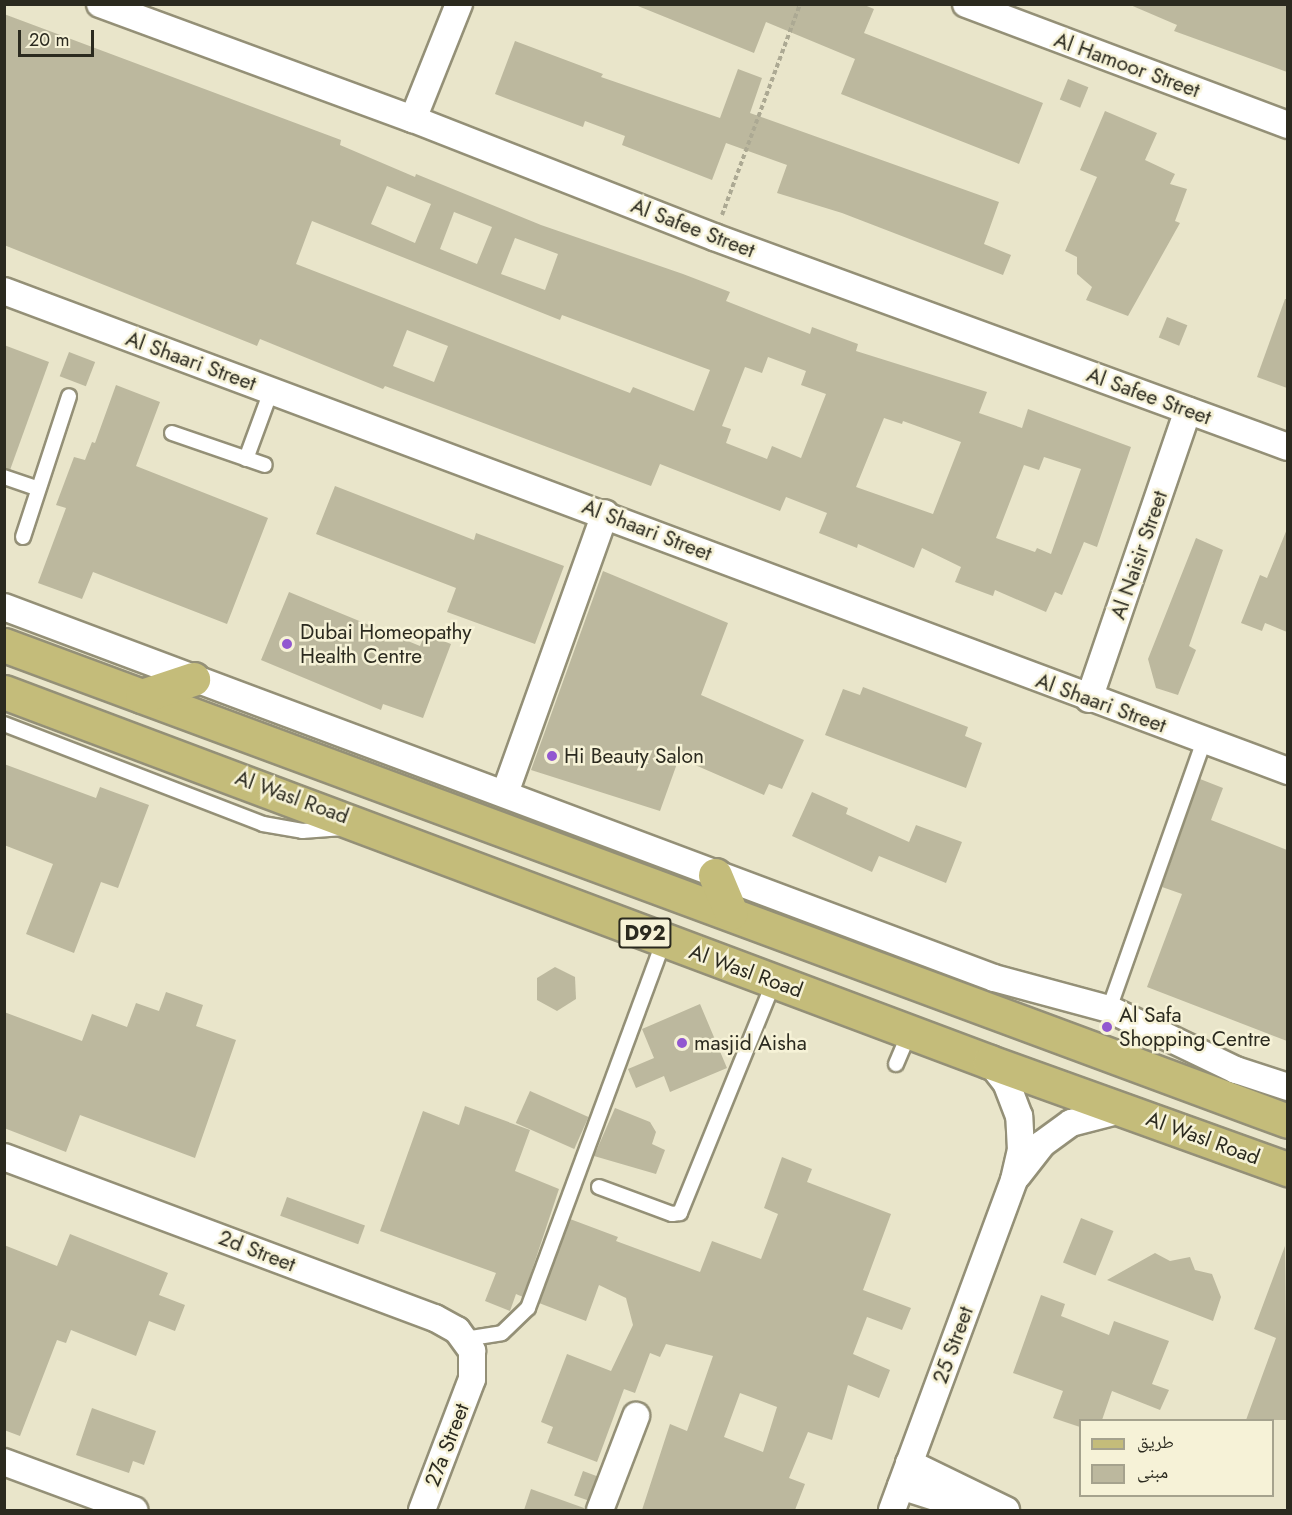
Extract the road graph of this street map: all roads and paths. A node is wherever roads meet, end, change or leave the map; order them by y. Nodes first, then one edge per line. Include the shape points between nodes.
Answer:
1 (100, 4) edge
2 (459, 4) edge
3 (800, 4) edge
4 (966, 4) edge
5 (413, 119) junction
6 (1287, 125) edge
7 (714, 237) junction
8 (4, 291) edge
9 (271, 391) junction
10 (69, 396) dead end
11 (1188, 410) junction
12 (172, 433) dead end
13 (1287, 447) edge
14 (246, 459) junction
15 (265, 465) dead end
16 (4, 477) edge
17 (38, 489) junction
18 (605, 513) junction
19 (23, 537) dead end
20 (4, 607) edge
21 (4, 645) edge
22 (193, 679) junction
23 (4, 692) edge
24 (142, 696) junction
25 (1089, 699) junction
26 (4, 724) edge
27 (1204, 741) junction
28 (1287, 771) edge
29 (505, 793) junction
30 (360, 822) junction
31 (715, 875) junction
32 (731, 913) junction
33 (664, 940) junction
34 (774, 981) junction
35 (1109, 1010) junction
36 (910, 1031) junction
37 (990, 1062) junction
38 (896, 1064) dead end
39 (1287, 1088) edge
40 (1125, 1108) junction
41 (1287, 1121) edge
42 (4, 1157) edge
43 (1287, 1169) edge
44 (1014, 1180) junction
45 (599, 1187) dead end
46 (465, 1339) junction
47 (636, 1416) dead end
48 (4, 1462) edge
49 (909, 1463) junction
50 (901, 1486) junction
51 (134, 1510) edge
52 (422, 1510) edge
53 (600, 1510) edge
54 (892, 1510) edge
55 (976, 1510) edge
56 (1006, 1510) edge

1 - 5 street, Al Safee Street
2 - 5 street
3 - 7 path
4 - 6 street, Al Hamoor Street
5 - 7 street, Al Safee Street
7 - 11 street, Al Safee Street
8 - 9 street, Al Shaari Street
9 - 14 lane
9 - 18 street, Al Shaari Street
10 - 17 lane
11 - 13 street, Al Safee Street
11 - 25 street, Al Naisir Street
12 - 14 lane
14 - 15 lane
16 - 17 lane
17 - 19 lane
18 - 25 street, Al Shaari Street
18 - 29 street
20 - 22 street
21 - 24 main road, Al Wasl Road / D92
22 - 24 main road
22 - 29 street
23 - 30 main road, Al Wasl Road / D92
24 - 32 main road, Al Wasl Road / D92
25 - 27 street, Al Shaari Street
26 - 30 lane via 263,824 322,831
27 - 28 street, Al Shaari Street
27 - 35 lane
29 - 31 street
30 - 33 main road, Al Wasl Road / D92
31 - 32 main road
31 - 35 street via 994,978
32 - 41 main road, Al Wasl Road / D92
33 - 34 main road, Al Wasl Road / D92
33 - 46 lane via 528,1308 502,1333
34 - 36 main road, Al Wasl Road / D92
34 - 45 lane via 680,1213 672,1214
35 - 39 street via 1236,1070
36 - 37 main road, Al Wasl Road / D92
36 - 38 lane
37 - 40 main road, Al Wasl Road / D92
37 - 44 street, 25 Street via 1007,1084 1019,1116 1021,1150
40 - 43 main road, Al Wasl Road / D92
40 - 44 street, 25 Street via 1087,1116 1056,1132
42 - 46 street, 2d Street via 435,1318
44 - 49 street, 25 Street
46 - 52 street, 27a Street via 472,1351 472,1379
47 - 53 street
48 - 51 street
49 - 50 street, 25 Street
49 - 56 street
50 - 54 street, 25 Street
50 - 55 street

